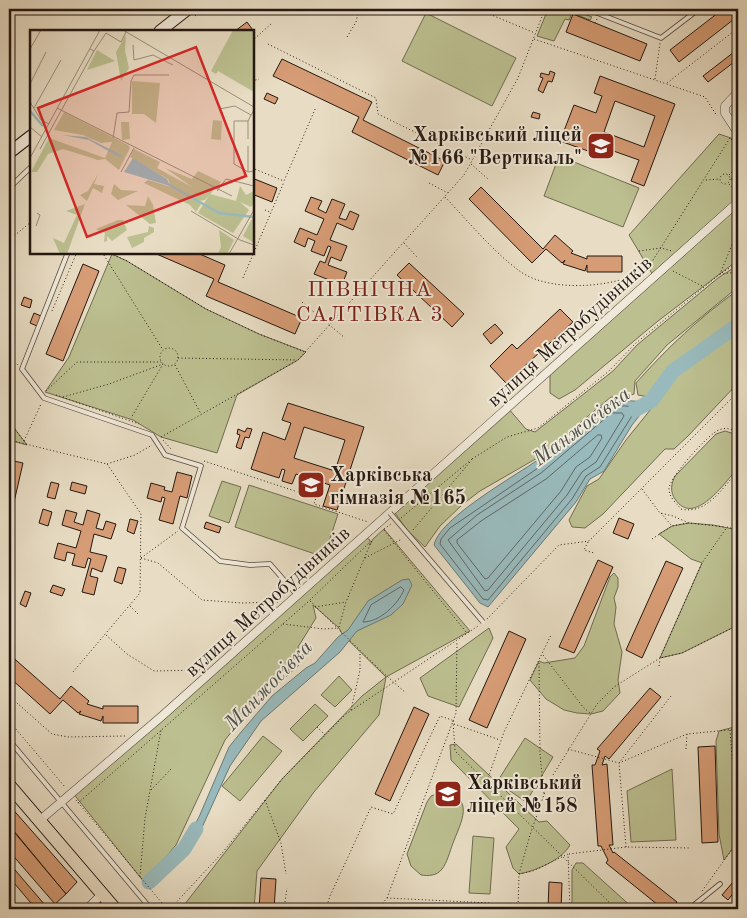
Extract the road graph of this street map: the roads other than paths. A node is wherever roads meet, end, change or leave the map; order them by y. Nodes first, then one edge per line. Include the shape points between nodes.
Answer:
1 (188, 9) edge
2 (587, 9) edge
3 (699, 9) edge
4 (161, 30) edge
5 (738, 92) edge
6 (738, 133) edge
7 (30, 137) edge
8 (9, 153) edge
9 (30, 168) edge
10 (9, 188) edge
11 (738, 202) edge
12 (67, 254) edge
13 (390, 513) junction
14 (298, 596) junction
15 (483, 622) road end
16 (9, 740) edge
17 (9, 785) edge
18 (61, 802) junction
19 (39, 821) junction
20 (720, 884) dead end
21 (109, 902) edge
22 (694, 905) dead end
23 (87, 909) edge
24 (151, 909) edge

1 - 4 main road
2 - 3 lane via 660,38
5 - 6 street via 725,106 725,113
7 - 8 main road
9 - 10 lane
11 - 13 street, вулиця Метробудівників
12 - 14 lane via 22,369 44,398 152,435 165,455 201,466 182,528 220,561 270,564
13 - 14 street, вулиця Метробудівників
13 - 15 lane, bridge
14 - 18 street, вулиця Метробудівників
16 - 18 lane
17 - 19 main road
18 - 19 street, вулиця Метробудівників
18 - 24 lane
19 - 21 main road
20 - 22 lane
21 - 23 street

